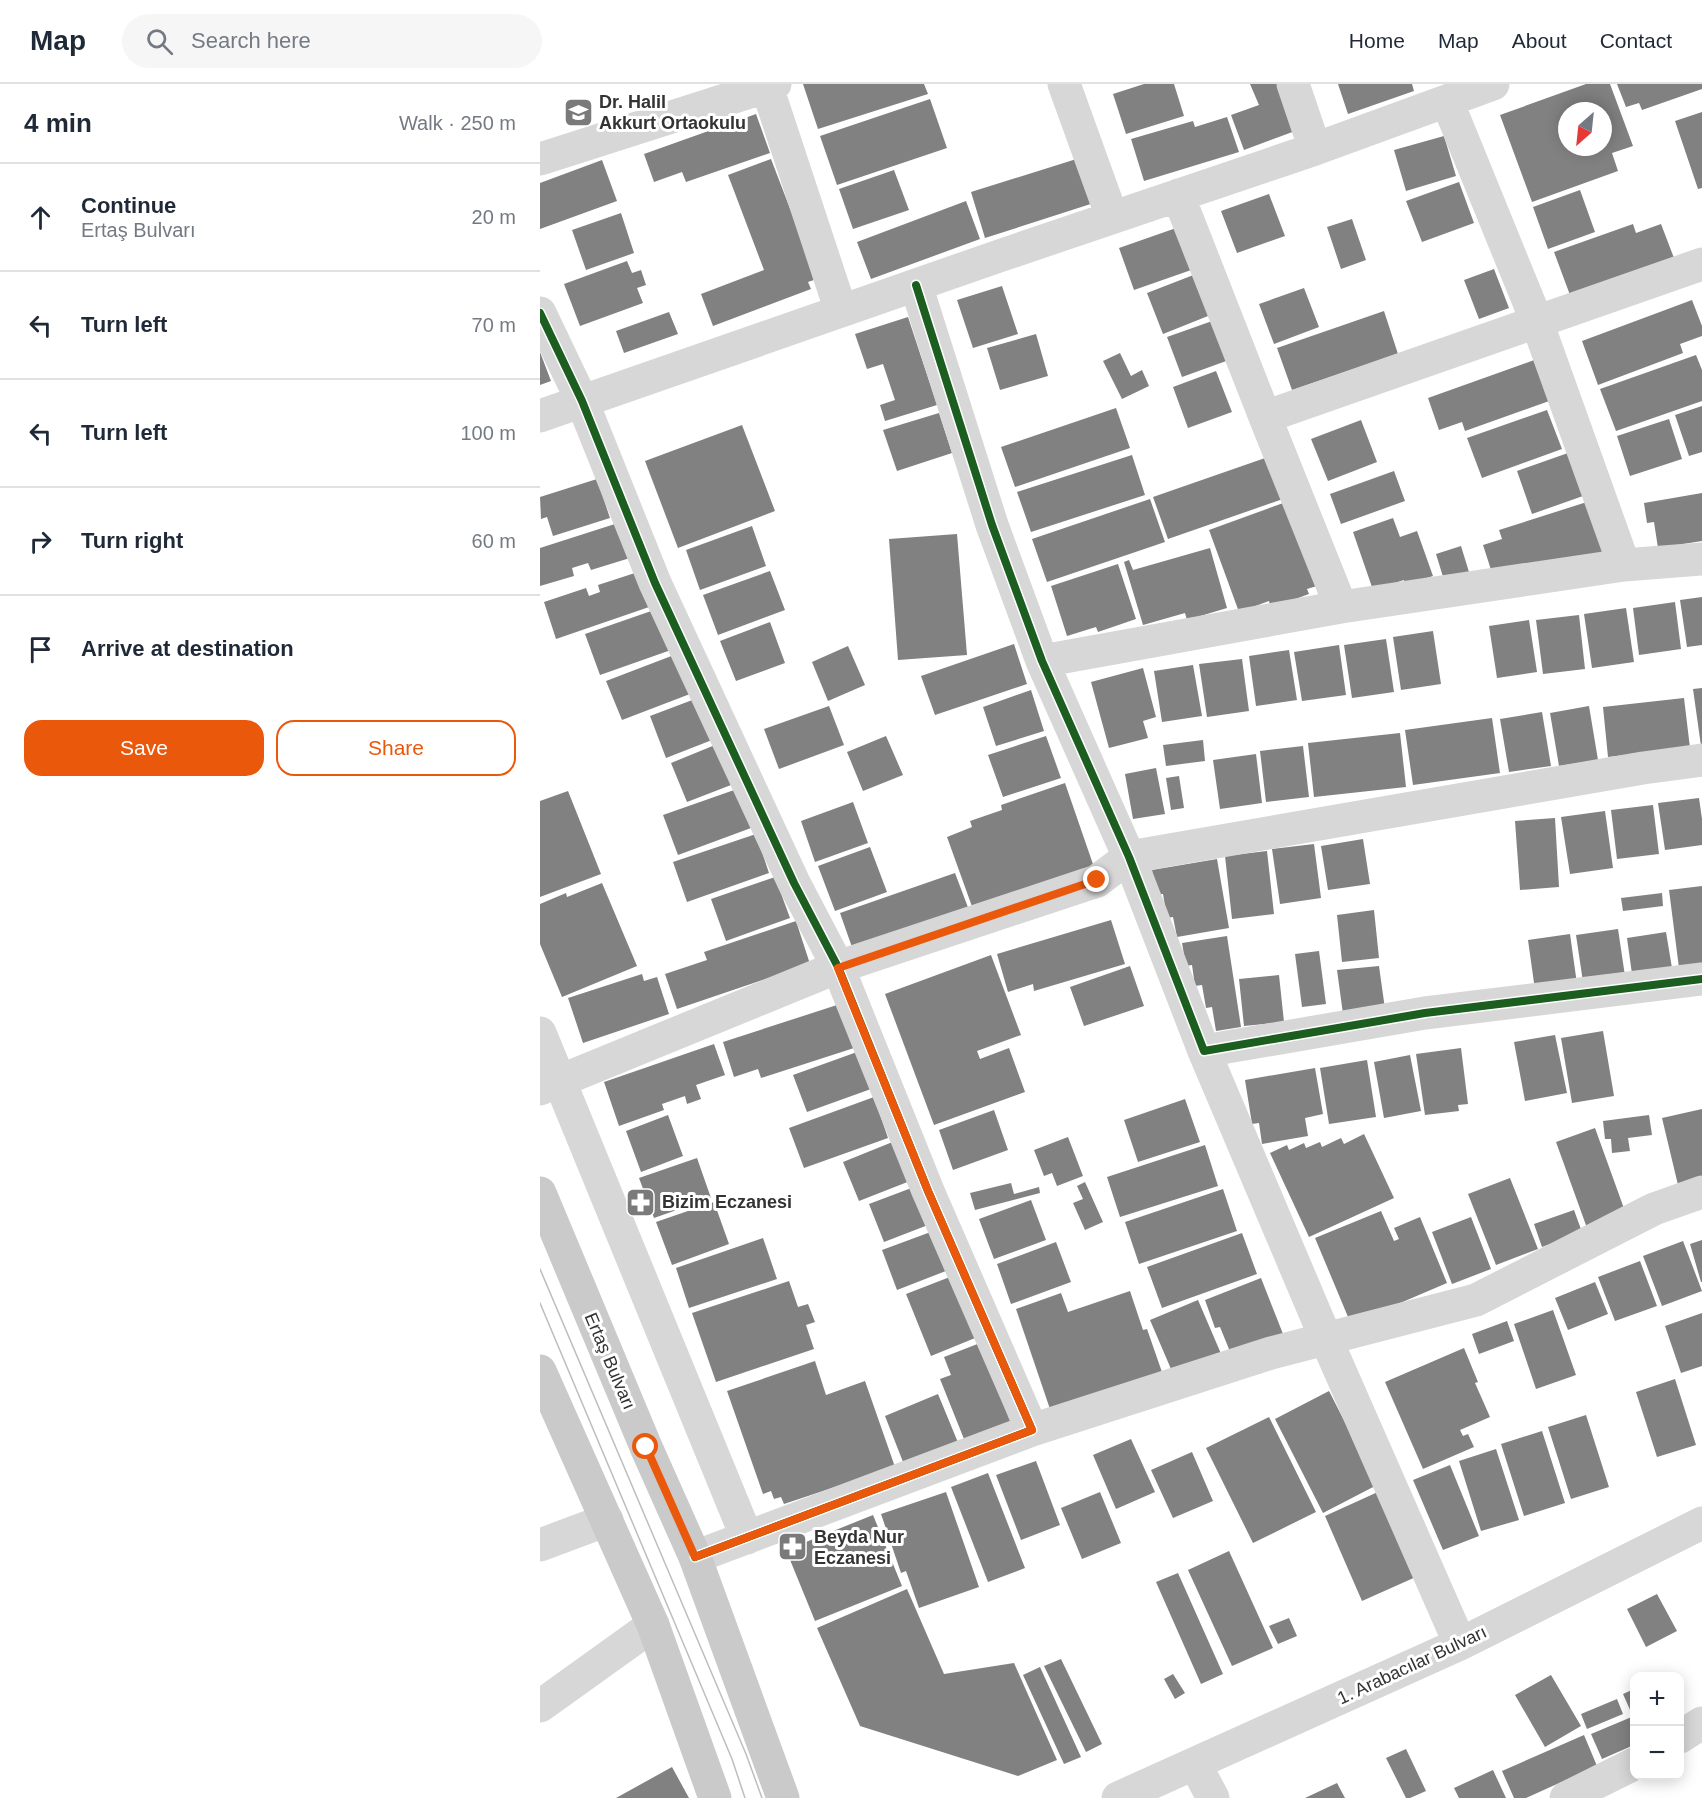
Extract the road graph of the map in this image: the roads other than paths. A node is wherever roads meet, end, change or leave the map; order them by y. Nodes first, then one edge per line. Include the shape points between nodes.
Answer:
1 (1064, 84) edge
2 (1293, 84) edge
3 (1493, 84) edge
4 (771, 85) edge
5 (1447, 101) junction
6 (1315, 149) junction
7 (540, 159) edge
8 (1178, 195) junction
9 (1112, 217) junction
10 (1702, 264) edge
11 (916, 285) junction
12 (841, 311) junction
13 (540, 313) edge
14 (1537, 322) junction
15 (582, 401) junction
16 (540, 416) edge
17 (1265, 417) junction
18 (1702, 559) edge
19 (1624, 565) junction
20 (1341, 607) junction
21 (1042, 661) junction
22 (1702, 760) edge
23 (1129, 857) junction
24 (838, 968) junction
25 (1702, 979) edge
26 (540, 1033) edge
27 (1204, 1051) junction
28 (550, 1084) edge
29 (1702, 1192) edge
30 (540, 1193) edge
31 (1326, 1339) junction
32 (542, 1383) edge
33 (1032, 1430) junction
34 (607, 1520) junction
35 (1702, 1523) edge
36 (747, 1538) junction
37 (540, 1545) edge
38 (695, 1557) junction
39 (653, 1625) junction
40 (1460, 1644) junction
41 (540, 1706) edge
42 (1702, 1723) edge
43 (1684, 1734) edge
44 (1195, 1764) junction
45 (1630, 1766) edge
46 (715, 1798) edge
47 (783, 1798) edge
48 (1118, 1798) edge
49 (1213, 1798) edge
50 (1566, 1798) edge

1 - 9 street
2 - 6 street
3 - 5 street
4 - 7 street
4 - 12 street
5 - 6 street
5 - 14 street
6 - 8 street
8 - 9 street
8 - 17 street
9 - 11 street
10 - 14 street
11 - 12 street
11 - 21 street via 992,525
12 - 15 street
13 - 15 street
14 - 17 street
14 - 19 street
15 - 16 street
15 - 24 street via 655,583 794,883
17 - 20 street
18 - 19 street
19 - 20 street
20 - 21 street
21 - 23 street
22 - 23 street
23 - 24 street via 1097,880
23 - 27 street
24 - 28 street
24 - 33 street via 928,1191
25 - 27 street via 1425,1013
26 - 28 street
27 - 31 street
28 - 36 street
29 - 31 street via 1654,1209 1476,1300
30 - 38 main road, Ertaş Bulvarı
31 - 33 street
31 - 40 street
32 - 34 main road
33 - 36 street
34 - 37 street
34 - 39 main road
35 - 40 street, 1. Arabacılar Bulvarı
36 - 38 street
38 - 47 main road, Ertaş Bulvarı
39 - 41 street
39 - 46 main road
40 - 44 street, 1. Arabacılar Bulvarı
42 - 43 street
44 - 48 street, 1. Arabacılar Bulvarı
44 - 49 street
45 - 50 street

